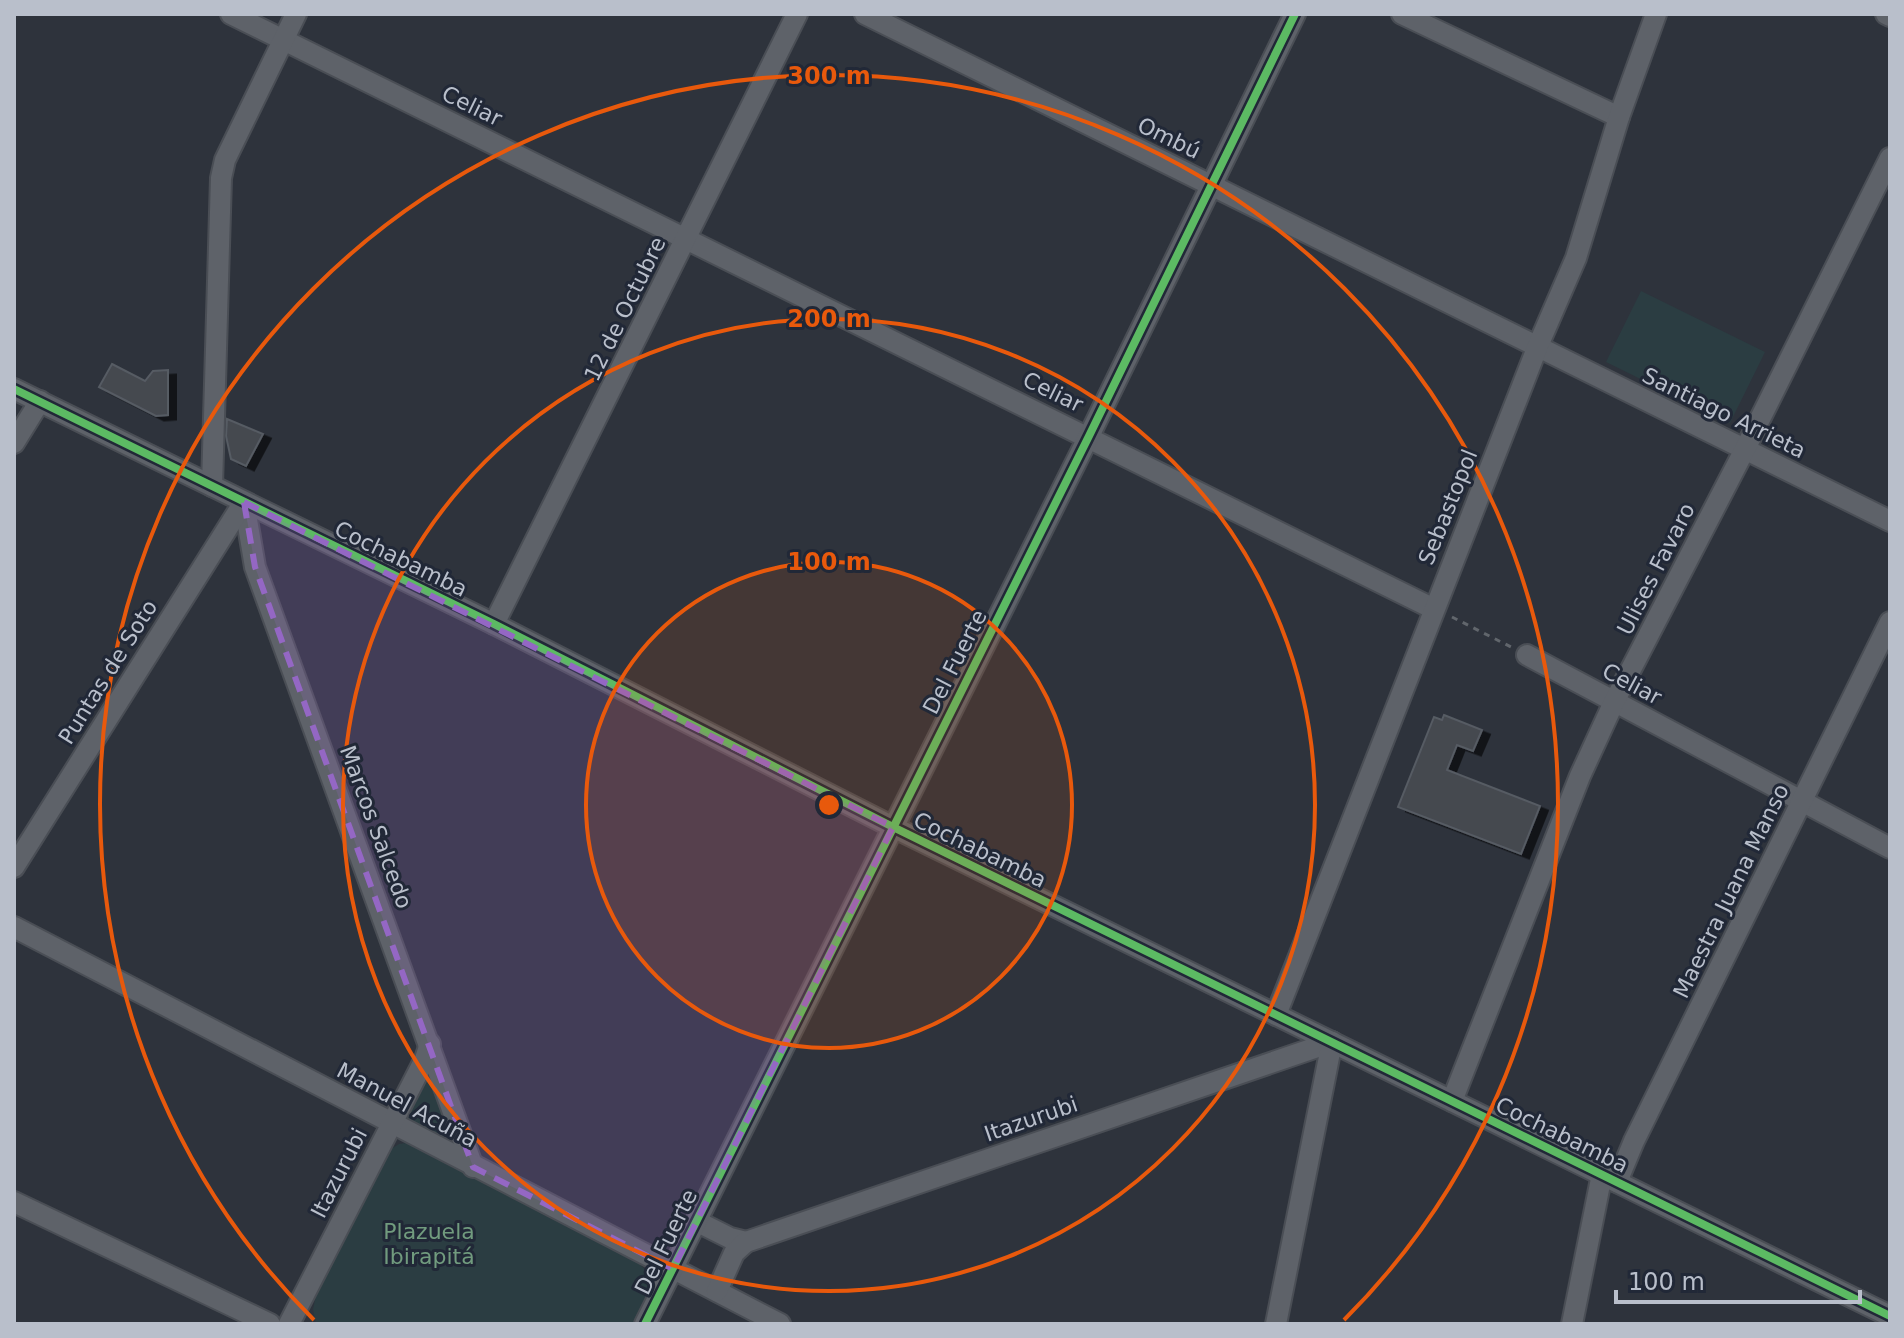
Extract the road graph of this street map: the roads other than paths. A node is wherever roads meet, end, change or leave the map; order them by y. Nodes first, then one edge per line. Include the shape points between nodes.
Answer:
1 (231, 14) edge
2 (296, 14) edge
3 (797, 14) edge
4 (865, 14) edge
5 (1295, 14) edge
6 (1402, 14) edge
7 (1656, 14) edge
8 (284, 40) junction
9 (1619, 117) junction
10 (1890, 158) edge
11 (1211, 186) junction
12 (686, 238) junction
13 (1537, 348) junction
14 (14, 389) edge
15 (40, 401) junction
16 (1089, 436) junction
17 (14, 443) edge
18 (1745, 449) junction
19 (212, 486) junction
20 (244, 502) junction
21 (1890, 521) edge
22 (1434, 609) junction
23 (1890, 622) edge
24 (494, 624) junction
25 (1527, 655) road end
26 (1614, 702) junction
27 (1801, 801) junction
28 (893, 827) junction
29 (1890, 848) edge
30 (14, 867) edge
31 (14, 927) edge
32 (1276, 1015) junction
33 (1332, 1042) junction
34 (430, 1044) junction
35 (1452, 1101) junction
36 (391, 1124) junction
37 (473, 1167) junction
38 (1610, 1178) junction
39 (14, 1202) edge
40 (696, 1221) junction
41 (746, 1242) junction
42 (673, 1269) junction
43 (717, 1291) junction
44 (1890, 1316) edge
45 (270, 1324) edge
46 (289, 1324) edge
47 (645, 1324) edge
48 (780, 1324) edge
49 (1276, 1324) edge
50 (1572, 1324) edge

1 - 8 street, Celiar
2 - 8 street
3 - 12 street, 12 de Octubre
4 - 11 street, Ombú
5 - 11 street, Del Fuerte
6 - 9 street
7 - 9 street, Sebastopol
8 - 12 street, Celiar
8 - 19 street via 221,178
9 - 13 street, Sebastopol via 1576,258
10 - 18 street, Ulises Favaro
11 - 13 street, Ombú
11 - 16 street, Del Fuerte
12 - 16 street, Celiar
12 - 24 street, 12 de Octubre
13 - 18 street, Santiago Arrieta
13 - 22 street, Sebastopol
14 - 15 street, Cochabamba
15 - 17 street
15 - 19 street, Cochabamba
16 - 22 street, Celiar
16 - 28 street, Del Fuerte
18 - 21 street, Santiago Arrieta
18 - 26 street, Ulises Favaro
19 - 20 street, Cochabamba
20 - 24 street, Cochabamba
20 - 30 street, Puntas de Soto
20 - 34 street, Marcos Salcedo via 255,567
22 - 32 street, Sebastopol
23 - 27 street, Maestra Juana Manso
24 - 28 street, Cochabamba
25 - 26 street, Celiar
26 - 27 street, Celiar
26 - 35 street, Ulises Favaro
27 - 29 street, Celiar
27 - 38 street, Maestra Juana Manso via 1634,1141
28 - 32 street, Cochabamba
28 - 40 street, Del Fuerte
31 - 36 street, Manuel Acuña
32 - 33 street, Cochabamba
33 - 35 street, Cochabamba
33 - 41 street, Itazurubi
33 - 49 street
34 - 36 street, Itazurubi
34 - 37 street, Marcos Salcedo
35 - 38 street, Cochabamba
36 - 37 street, Manuel Acuña
36 - 46 street, Itazurubi
37 - 42 street, Manuel Acuña
38 - 44 street, Cochabamba
38 - 50 street, Maestra Juana Manso
39 - 45 street
40 - 41 street
40 - 42 street, Del Fuerte
41 - 43 street via 734,1253
42 - 43 street, Manuel Acuña
42 - 47 street, Del Fuerte
43 - 48 street, Manuel Acuña

